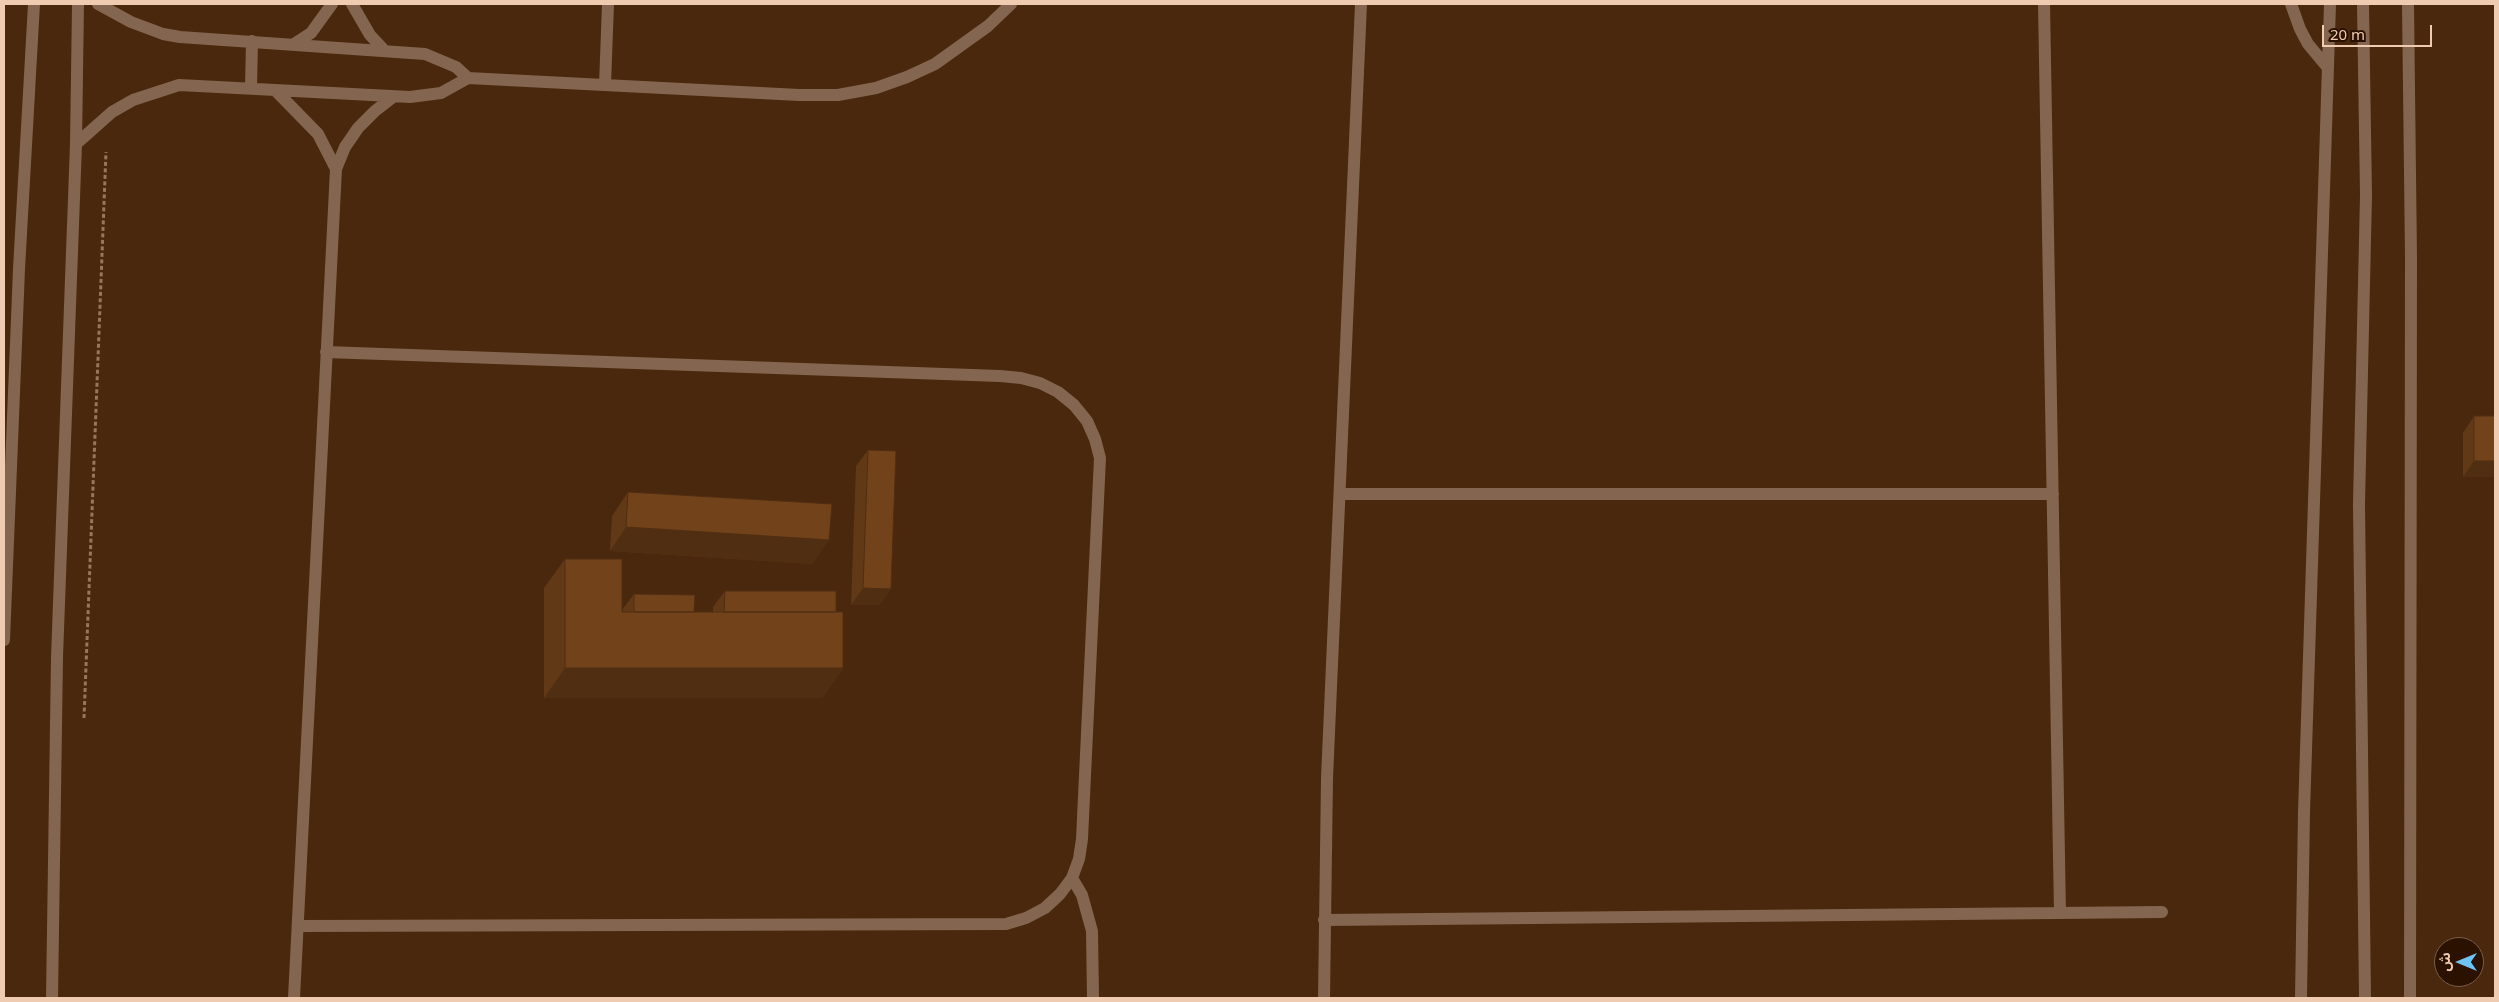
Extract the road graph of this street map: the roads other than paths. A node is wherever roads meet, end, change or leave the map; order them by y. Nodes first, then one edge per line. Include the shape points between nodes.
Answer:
1 (34, 4) edge
2 (78, 4) edge
3 (98, 4) edge
4 (332, 4) edge
5 (352, 4) edge
6 (608, 4) edge
7 (1010, 4) edge
8 (1361, 4) edge
9 (2044, 4) edge
10 (2291, 4) edge
11 (2330, 4) edge
12 (2363, 4) edge
13 (2408, 4) edge
14 (252, 41) junction
15 (294, 44) junction
16 (385, 51) junction
17 (2328, 68) junction
18 (468, 78) junction
19 (605, 85) junction
20 (251, 88) junction
21 (275, 90) junction
22 (394, 97) junction
23 (76, 144) junction
24 (336, 169) junction
25 (326, 352) junction
26 (1340, 494) junction
27 (2053, 494) junction
28 (4, 640) edge
29 (1072, 878) junction
30 (2162, 912) dead end
31 (2060, 913) junction
32 (1324, 920) junction
33 (298, 926) junction
34 (52, 998) edge
35 (294, 998) edge
36 (1093, 998) edge
37 (1324, 998) edge
38 (2301, 998) edge
39 (2365, 998) edge
40 (2410, 998) edge

1 - 28 street via 18,269
2 - 23 street
3 - 14 street via 130,22 163,34
4 - 15 street via 311,33
5 - 16 street via 358,18
6 - 19 street
7 - 19 street via 988,26 942,59 876,88 838,95 799,95
8 - 26 street
9 - 27 street
10 - 17 street via 2308,44
11 - 17 street
12 - 39 street via 2366,195 2359,504
13 - 40 street
14 - 15 street
14 - 20 street
15 - 16 street
16 - 18 street via 425,54 441,59
17 - 38 street
18 - 19 street
18 - 22 street via 441,93
20 - 21 street
20 - 23 street via 179,85 133,100 107,115
21 - 22 street
21 - 24 street via 318,134
22 - 24 street via 358,128
23 - 34 street via 58,647
24 - 25 street
25 - 29 street via 1000,376 1034,381 1058,392 1087,421 1100,458 1082,839
25 - 33 street
26 - 27 street
26 - 32 street
27 - 31 street
29 - 33 street via 1045,908 1006,924
29 - 36 street via 1082,895 1092,931
30 - 31 street
31 - 32 street
32 - 37 street
33 - 35 street

